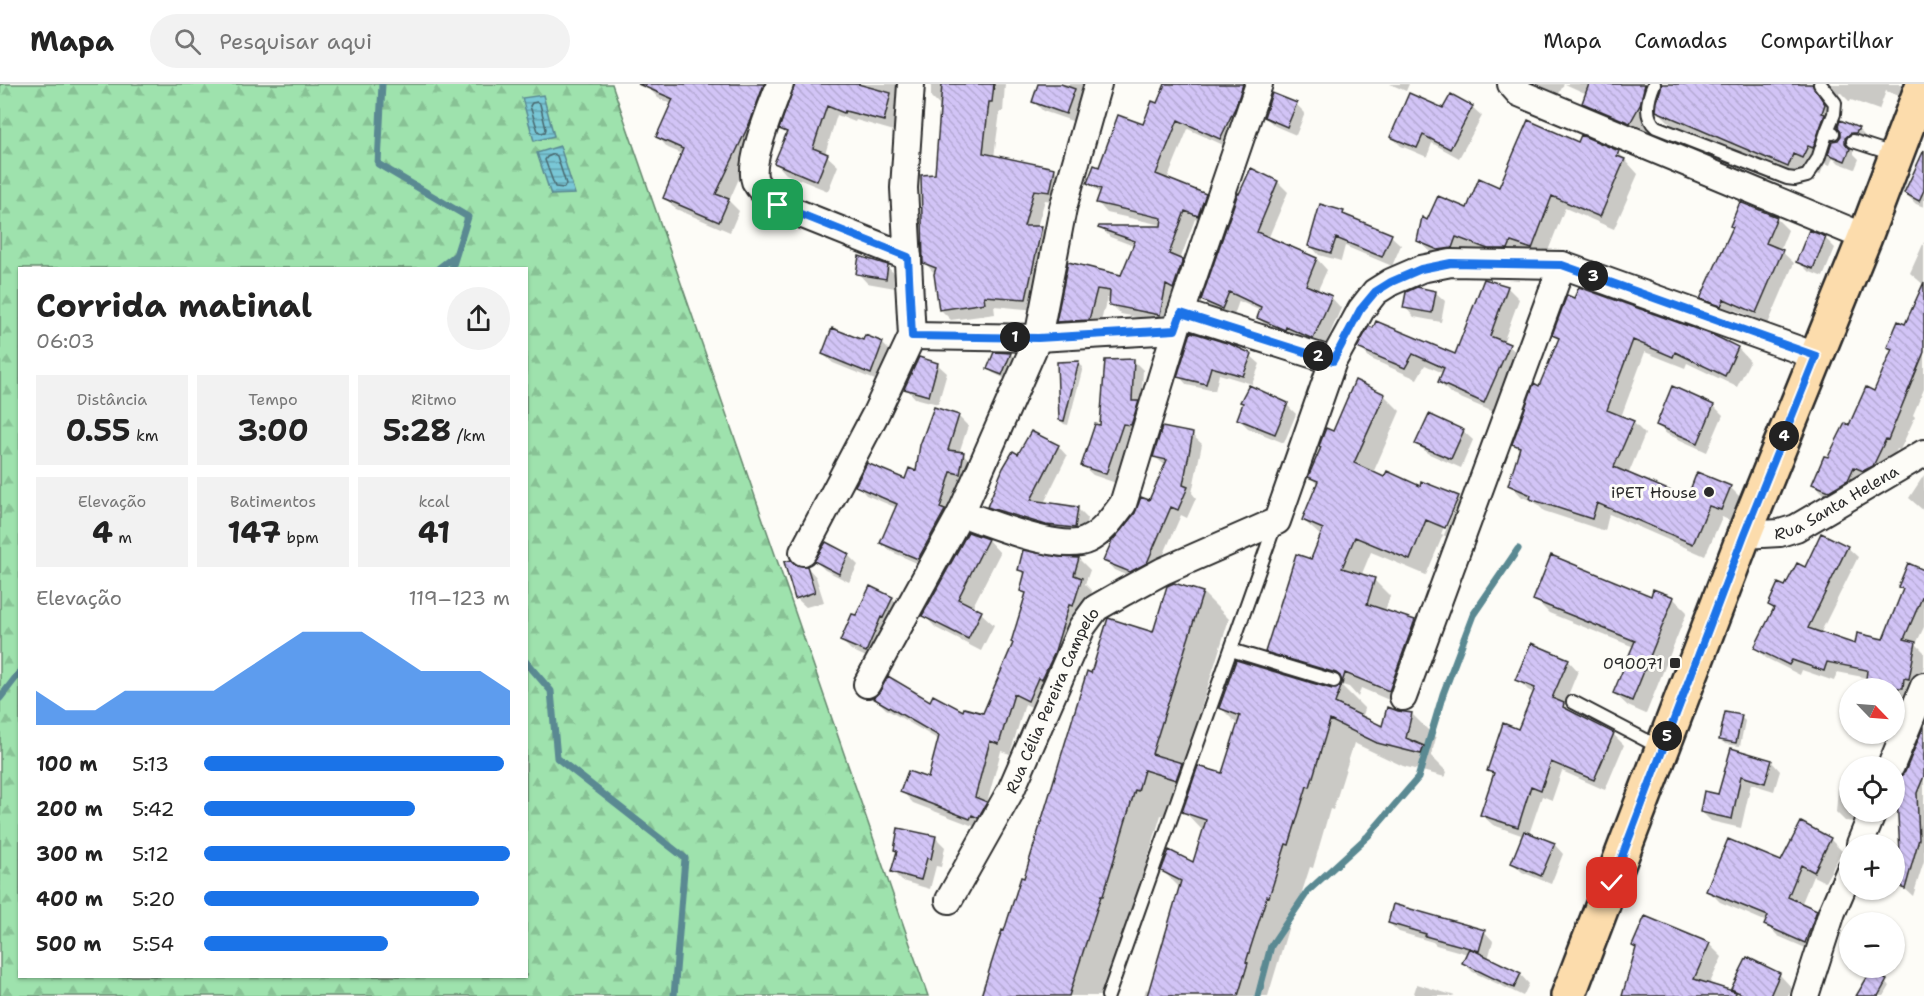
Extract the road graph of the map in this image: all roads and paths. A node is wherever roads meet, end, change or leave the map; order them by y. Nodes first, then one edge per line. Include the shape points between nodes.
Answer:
1 (780, 84) edge
2 (911, 84) edge
3 (1098, 84) edge
4 (1259, 84) edge
5 (1510, 84) edge
6 (1654, 84) edge
7 (1820, 84) edge
8 (1923, 84) edge
9 (1853, 141) dead end
10 (1897, 155) junction
11 (1865, 237) junction
12 (908, 257) junction
13 (1562, 265) junction
14 (1178, 322) junction
15 (912, 336) junction
16 (1038, 338) junction
17 (1816, 356) junction
18 (1333, 361) junction
19 (1924, 453) edge
20 (961, 513) junction
21 (1277, 521) junction
22 (1744, 535) junction
23 (803, 552) dead end
24 (1231, 650) junction
25 (1334, 681) dead end
26 (867, 684) dead end
27 (1924, 686) edge
28 (1403, 698) dead end
29 (1573, 702) dead end
30 (1662, 748) junction
31 (1896, 756) edge
32 (1839, 896) edge
33 (949, 900) dead end
34 (1108, 996) edge
35 (1568, 996) edge
36 (1805, 996) edge

1 - 12 street via 756,152 754,179 764,193 778,205
2 - 12 street via 904,188
3 - 16 street via 1063,207
4 - 14 street
5 - 11 street via 1519,93
6 - 7 lane via 1647,111 1656,127 1795,179 1807,176 1830,132 1835,103
8 - 10 main road
9 - 10 lane
10 - 11 main road
11 - 17 main road
12 - 15 street
13 - 17 street
13 - 18 street via 1451,263 1421,269 1375,292 1360,310
13 - 28 street
14 - 16 street
14 - 18 street
14 - 20 street via 1123,504 1106,526 1086,541 1057,543
15 - 16 street
15 - 23 street
16 - 20 street
17 - 22 main road
18 - 21 street
19 - 22 street, Rua Santa Helena via 1796,528
20 - 26 street
21 - 24 lane
21 - 33 street, Rua Célia Pereira Campelo via 1163,571 1096,608 1082,627 1011,790
22 - 30 main road
24 - 25 lane
24 - 34 lane
27 - 31 street
29 - 30 lane
30 - 35 main road
32 - 36 street

